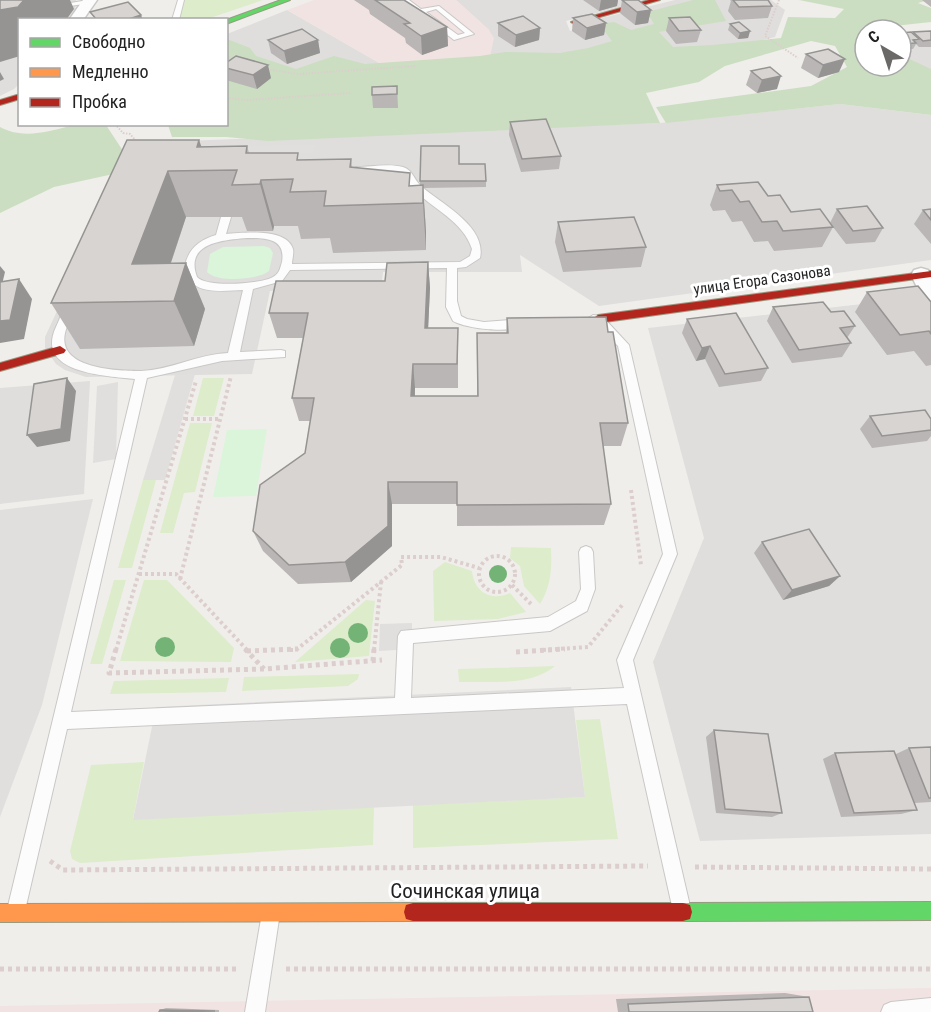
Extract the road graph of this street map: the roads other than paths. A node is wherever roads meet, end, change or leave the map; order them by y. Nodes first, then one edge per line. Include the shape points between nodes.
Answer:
1 (181, 0) edge
2 (286, 0) edge
3 (405, 0) edge
4 (657, 0) edge
5 (90, 1) edge
6 (42, 8) dead end
7 (420, 11) junction
8 (77, 18) edge
9 (176, 18) edge
10 (228, 21) edge
11 (575, 22) edge
12 (18, 97) edge
13 (0, 103) edge
14 (345, 170) edge
15 (226, 217) edge
16 (220, 237) junction
17 (452, 265) junction
18 (285, 267) junction
19 (928, 281) edge
20 (249, 285) junction
21 (73, 300) edge
22 (597, 319) junction
23 (574, 320) edge
24 (540, 322) edge
25 (60, 350) junction
26 (281, 354) dead end
27 (234, 356) junction
28 (0, 367) edge
29 (142, 375) junction
30 (586, 552) dead end
31 (633, 696) junction
32 (403, 706) junction
33 (61, 721) junction
34 (682, 911) junction
35 (931, 911) edge
36 (8, 914) edge
37 (270, 914) junction
38 (931, 1008) edge
39 (255, 1012) edge
40 (891, 1012) edge

1 - 9 lane
2 - 10 main road
3 - 7 lane
4 - 11 main road
5 - 6 lane
5 - 8 street
7 - 7 lane via 437,7 470,34 457,38
12 - 13 main road
14 - 17 lane via 407,172 415,186 475,238 475,258 466,264
15 - 16 lane
16 - 18 lane via 278,239 287,245
16 - 20 lane via 204,242 196,250 189,276 203,286
17 - 18 lane
17 - 24 lane via 453,312 461,321 482,325
18 - 20 lane via 274,281
19 - 22 main road, улица Егора Сазонова
20 - 27 lane
21 - 25 lane via 59,333
22 - 23 lane
22 - 31 lane via 623,345 670,554 625,660
25 - 28 main road
25 - 29 lane via 73,364 89,370
26 - 27 lane
27 - 29 lane
29 - 33 lane
30 - 32 lane via 588,589 582,606 567,616 543,626 406,636
31 - 32 lane
31 - 34 lane
32 - 33 lane
33 - 36 lane via 31,847
34 - 35 main road, Сочинская улица
34 - 37 main road, Сочинская улица
36 - 37 main road, Сочинская улица
37 - 39 lane
38 - 40 lane

